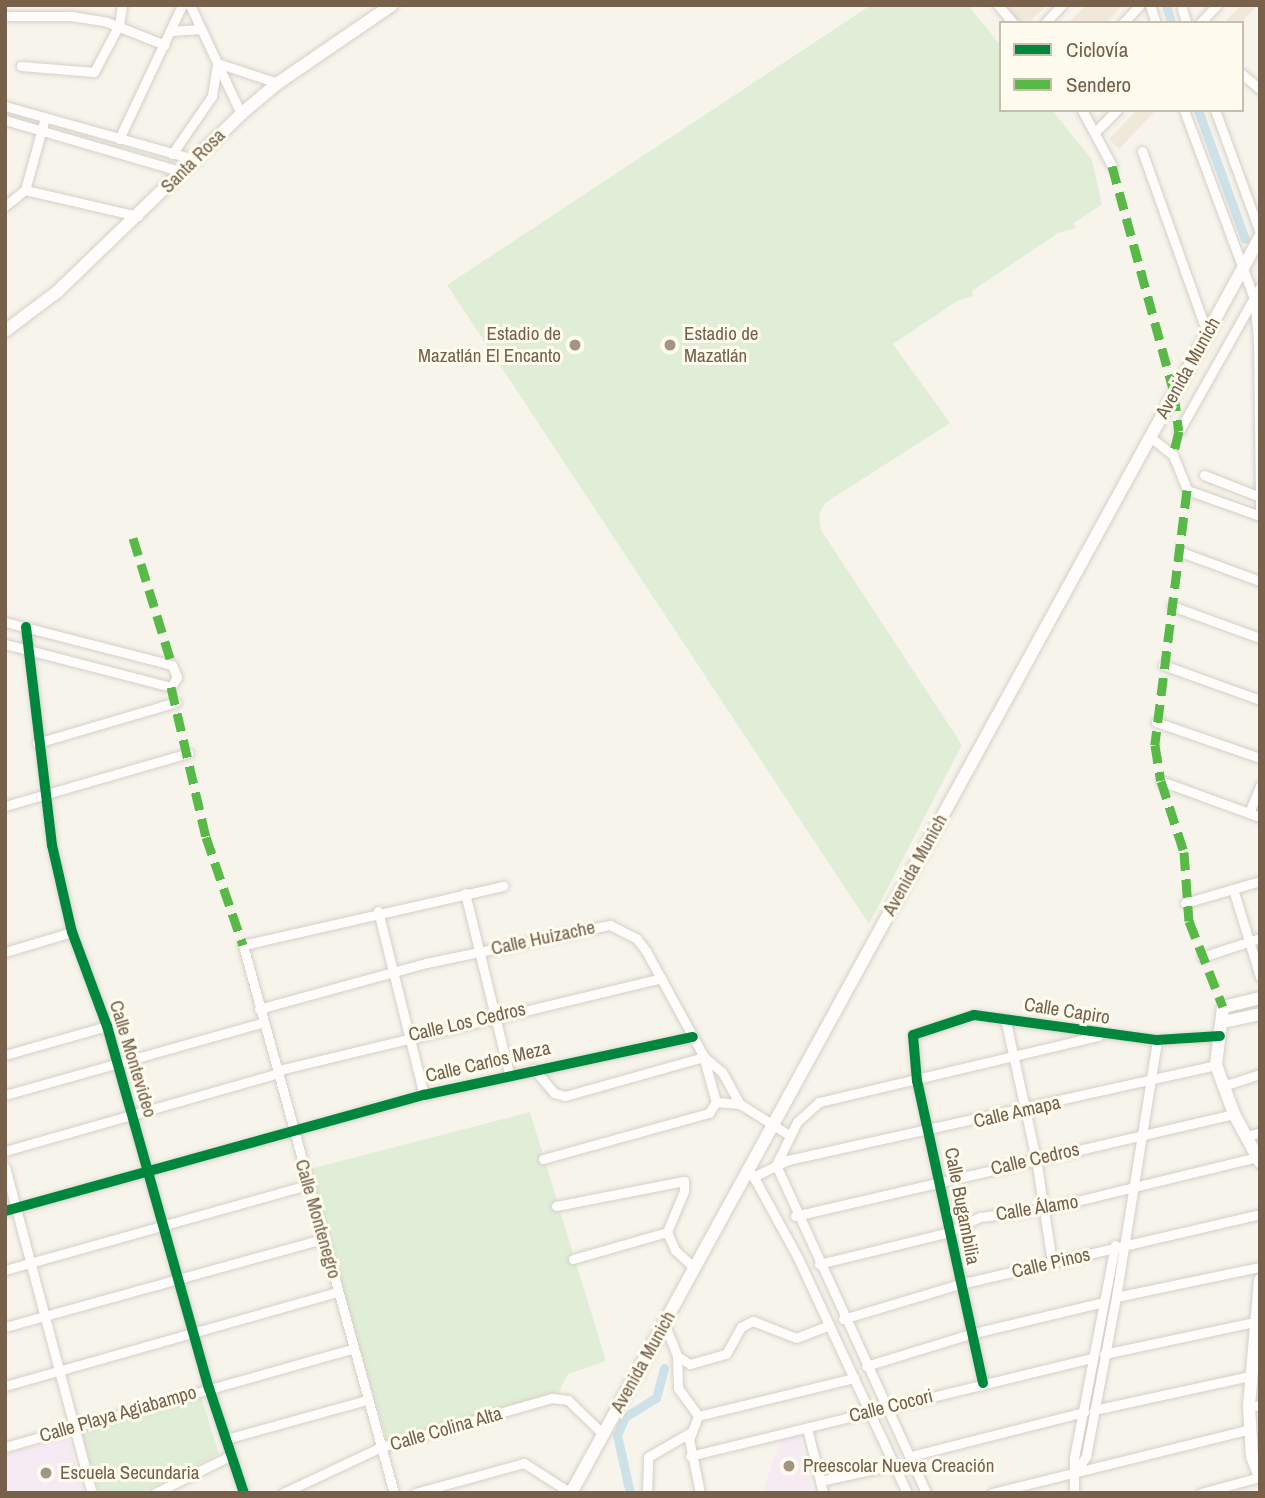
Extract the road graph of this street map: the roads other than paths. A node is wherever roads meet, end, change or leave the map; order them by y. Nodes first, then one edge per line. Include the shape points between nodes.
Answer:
1 (122, 5) edge
2 (182, 5) edge
3 (190, 5) edge
4 (392, 5) edge
5 (998, 5) edge
6 (1062, 5) edge
7 (1140, 5) edge
8 (1217, 5) edge
9 (5, 16) edge
10 (1011, 21) edge
11 (1047, 21) edge
12 (1125, 21) edge
13 (1202, 21) edge
14 (119, 25) junction
15 (201, 29) junction
16 (171, 31) junction
17 (165, 45) junction
18 (217, 63) junction
19 (21, 66) dead end
20 (1244, 76) edge
21 (278, 83) junction
22 (1260, 89) edge
23 (5, 106) edge
24 (1083, 112) edge
25 (1115, 112) edge
26 (1185, 112) edge
27 (1216, 112) edge
28 (241, 114) junction
29 (45, 118) junction
30 (5, 120) edge
31 (43, 131) junction
32 (1096, 131) junction
33 (119, 139) junction
34 (1142, 151) dead end
35 (172, 154) junction
36 (197, 160) junction
37 (1112, 166) dead end
38 (183, 172) junction
39 (25, 190) junction
40 (5, 206) edge
41 (138, 216) junction
42 (1260, 235) edge
43 (1242, 268) junction
44 (1260, 287) edge
45 (1254, 298) junction
46 (5, 331) edge
47 (1207, 333) junction
48 (1179, 431) dead end
49 (1150, 437) junction
50 (1204, 475) dead end
51 (1259, 497) edge
52 (1260, 514) edge
53 (1181, 552) dead end
54 (1260, 581) edge
55 (1171, 606) dead end
56 (5, 622) edge
57 (26, 627) junction
58 (1260, 638) edge
59 (5, 644) edge
60 (29, 650) junction
61 (1164, 665) dead end
62 (1260, 699) edge
63 (176, 702) dead end
64 (1156, 722) dead end
65 (37, 743) junction
66 (189, 753) dead end
67 (1260, 758) edge
68 (1161, 781) dead end
69 (1260, 786) edge
70 (45, 795) junction
71 (5, 806) edge
72 (1249, 813) junction
73 (1260, 817) edge
74 (1260, 881) edge
75 (503, 886) dead end
76 (1233, 889) junction
77 (465, 893) junction
78 (1185, 904) dead end
79 (378, 912) junction
80 (72, 932) junction
81 (1260, 938) edge
82 (1248, 944) junction
83 (5, 952) edge
84 (481, 952) junction
85 (1202, 957) dead end
86 (392, 973) junction
87 (1260, 977) edge
88 (661, 978) junction
89 (1260, 998) edge
90 (259, 1009) junction
91 (1260, 1014) edge
92 (497, 1016) junction
93 (1005, 1018) junction
94 (262, 1023) junction
95 (107, 1026) junction
96 (1221, 1029) junction
97 (913, 1035) joint
98 (1101, 1035) junction
99 (410, 1036) junction
100 (693, 1037) junction
101 (1157, 1040) junction
102 (5, 1055) edge
103 (704, 1057) junction
104 (1015, 1058) junction
105 (117, 1063) junction
106 (1216, 1065) junction
107 (534, 1069) junction
108 (276, 1074) junction
109 (509, 1074) junction
110 (1260, 1074) edge
111 (918, 1081) junction
112 (1149, 1082) junction
113 (1223, 1086) junction
114 (5, 1095) edge
115 (424, 1095) junction
116 (740, 1104) junction
117 (715, 1105) junction
118 (1027, 1110) junction
119 (1234, 1114) junction
120 (132, 1115) junction
121 (772, 1126) junction
122 (929, 1132) junction
123 (293, 1133) junction
124 (1254, 1134) edge
125 (789, 1135) junction
126 (1141, 1135) junction
127 (5, 1151) edge
128 (542, 1159) dead end
129 (1036, 1159) junction
130 (1259, 1160) edge
131 (776, 1165) junction
132 (5, 1167) edge
133 (149, 1171) junction
134 (752, 1172) junction
135 (940, 1181) junction
136 (308, 1185) junction
137 (1131, 1189) junction
138 (790, 1202) junction
139 (556, 1206) dead end
140 (17, 1207) junction
141 (773, 1209) junction
142 (1044, 1209) junction
143 (5, 1211) edge
144 (1260, 1214) edge
145 (795, 1216) junction
146 (163, 1226) junction
147 (667, 1232) junction
148 (949, 1232) junction
149 (1124, 1232) junction
150 (323, 1239) junction
151 (1125, 1245) junction
152 (1113, 1248) junction
153 (813, 1253) junction
154 (798, 1258) junction
155 (573, 1259) dead end
156 (32, 1262) junction
157 (1052, 1262) junction
158 (819, 1264) junction
159 (1260, 1266) edge
160 (694, 1268) junction
161 (5, 1270) edge
162 (178, 1278) junction
163 (1260, 1280) edge
164 (960, 1284) junction
165 (338, 1292) junction
166 (1116, 1297) junction
167 (1258, 1300) edge
168 (1104, 1302) junction
169 (47, 1315) junction
170 (843, 1319) junction
171 (1254, 1322) junction
172 (664, 1323) junction
173 (828, 1326) junction
174 (5, 1327) edge
175 (194, 1333) junction
176 (970, 1334) junction
177 (352, 1349) junction
178 (1256, 1352) edge
179 (1104, 1354) junction
180 (677, 1356) junction
181 (1093, 1358) junction
182 (866, 1366) junction
183 (62, 1370) junction
184 (1250, 1377) junction
185 (854, 1378) junction
186 (983, 1383) junction
187 (5, 1386) edge
188 (209, 1388) junction
189 (367, 1400) junction
190 (1254, 1406) edge
191 (887, 1409) junction
192 (1089, 1411) junction
193 (870, 1412) junction
194 (698, 1416) junction
195 (75, 1426) junction
196 (807, 1428) junction
197 (1250, 1429) junction
198 (691, 1432) junction
199 (603, 1434) junction
200 (226, 1439) junction
201 (5, 1447) edge
202 (381, 1447) junction
203 (1256, 1455) edge
204 (230, 1456) junction
205 (691, 1456) junction
206 (911, 1456) junction
207 (894, 1465) junction
208 (1077, 1470) junction
209 (1260, 1477) edge
210 (820, 1481) junction
211 (92, 1493) edge
212 (155, 1493) edge
213 (244, 1493) edge
214 (282, 1493) edge
215 (394, 1493) edge
216 (415, 1493) edge
217 (571, 1493) edge
218 (647, 1493) edge
219 (699, 1493) edge
220 (822, 1493) edge
221 (907, 1493) edge
222 (926, 1493) edge
223 (992, 1493) edge
224 (1074, 1493) edge
225 (1201, 1493) edge

1 - 14 street
2 - 16 street
3 - 15 street
4 - 21 main road, Santa Rosa
5 - 10 street
6 - 11 street
7 - 12 street
8 - 13 street
9 - 14 street via 71,16
14 - 17 street
14 - 19 street via 94,72
15 - 16 street
15 - 18 street
16 - 17 street
17 - 33 street
18 - 21 street
18 - 28 street
18 - 35 street via 212,96
20 - 22 street
21 - 28 main road, Santa Rosa
23 - 29 street
24 - 32 street
25 - 32 street
26 - 43 street
27 - 42 street
28 - 36 main road, Santa Rosa
29 - 31 street
29 - 33 street
30 - 31 street
31 - 38 street
31 - 39 street
32 - 37 street
33 - 35 street
34 - 47 street
35 - 36 street
36 - 38 main road, Santa Rosa
38 - 41 main road, Santa Rosa
39 - 40 street
39 - 41 street
41 - 46 main road, Santa Rosa via 58,291
42 - 43 main road, Avenida Munich
43 - 45 street
43 - 47 main road, Avenida Munich
44 - 45 street
45 - 48 street
45 - 51 street
47 - 49 main road, Avenida Munich
49 - 52 street via 1173,455 1187,490
49 - 121 main road, Avenida Munich
50 - 51 street
51 - 52 street
53 - 54 street
55 - 58 street
56 - 57 street
57 - 60 street, Calle Montevideo
57 - 60 street via 172,665 177,677 171,687
59 - 60 street
60 - 65 street, Calle Montevideo
61 - 62 street
63 - 65 street
64 - 67 street
65 - 70 street, Calle Montevideo
66 - 70 street
68 - 72 street
69 - 72 street
70 - 71 street
70 - 80 street, Calle Montevideo
72 - 73 street
74 - 76 street
75 - 77 street
76 - 78 street
76 - 82 street
77 - 79 street
77 - 84 street
79 - 86 street
79 - 90 street, Calle Montenegro via 243,945
80 - 83 street
80 - 95 street, Calle Montevideo
81 - 82 street
82 - 85 street
82 - 87 street
84 - 86 street, Calle Huizache
84 - 88 street, Calle Huizache via 610,925 637,939
84 - 92 street
86 - 90 street, Calle Huizache
86 - 99 street
88 - 92 street, Calle Los Cedros
88 - 100 street, Calle Huizache
89 - 96 main road via 1223,1007
90 - 94 street, Calle Montenegro
91 - 96 main road
92 - 99 street, Calle Los Cedros
92 - 109 street
93 - 97 street, Calle Capiro via 956,1018
93 - 98 street, Calle Capiro
93 - 104 street
94 - 105 street
94 - 108 street, Calle Montenegro
95 - 102 street
95 - 105 street, Calle Montevideo
96 - 101 street, Calle Capiro
96 - 106 main road
97 - 111 street, Calle Bugambilia
98 - 101 street, Calle Capiro
98 - 104 street
99 - 108 street, Calle Los Cedros
99 - 115 street
100 - 103 street, Calle Huizache
100 - 107 street, Calle Carlos Meza
101 - 112 street
103 - 107 street via 565,1096 554,1093
103 - 116 street, Calle Huizache via 722,1072
103 - 117 street
104 - 111 street
104 - 118 street
105 - 114 street
105 - 120 street, Calle Montevideo
106 - 112 street, Calle Amapa
106 - 113 main road
107 - 109 street, Calle Carlos Meza
108 - 120 street, Calle Los Cedros
108 - 123 street, Calle Montenegro
109 - 115 street, Calle Carlos Meza
110 - 113 street
111 - 122 street, Calle Bugambilia
111 - 125 street via 819,1102 808,1107
112 - 118 street, Calle Amapa
112 - 126 street
113 - 119 main road
115 - 123 street, Calle Carlos Meza
116 - 117 street
116 - 121 street, Calle Huizache
117 - 128 street
118 - 122 street, Calle Amapa
118 - 129 street
119 - 124 main road
119 - 126 street, Calle Cedros
120 - 127 street, Calle Los Cedros
120 - 133 street, Calle Montevideo
121 - 125 street, Calle Huizache
121 - 134 main road, Avenida Munich
122 - 131 street, Calle Amapa
122 - 135 street, Calle Bugambilia
123 - 133 street, Calle Carlos Meza
123 - 136 street, Calle Montenegro
124 - 130 main road
125 - 131 street
126 - 129 street, Calle Cedros
126 - 137 street
129 - 135 street, Calle Cedros
129 - 142 street
130 - 137 street, Calle Álamo
131 - 134 street, Calle Amapa
131 - 138 street
132 - 140 street
133 - 140 street, Calle Carlos Meza
133 - 146 street, Calle Montevideo
134 - 141 street
134 - 160 main road, Avenida Munich
135 - 145 street, Calle Cedros
135 - 148 street, Calle Bugambilia
136 - 146 street
136 - 150 street, Calle Montenegro
137 - 142 street, Calle Álamo
137 - 149 street
138 - 141 street
138 - 145 street
139 - 147 street via 681,1180 684,1191
140 - 143 street, Calle Carlos Meza
140 - 156 street
141 - 154 street
142 - 148 street, Calle Álamo via 980,1217
142 - 157 street
144 - 151 street, Calle Pinos
145 - 153 street
146 - 156 street
146 - 162 street, Calle Montevideo
147 - 155 street
147 - 160 street via 673,1247
148 - 158 street, Calle Álamo
148 - 164 street, Calle Bugambilia
149 - 151 street
149 - 152 street
150 - 162 street
150 - 165 street, Calle Montenegro
151 - 152 street, Calle Pinos
151 - 166 street
152 - 157 street, Calle Pinos
152 - 168 street
153 - 154 street
153 - 158 street
154 - 173 street
156 - 161 street
156 - 169 street
157 - 164 street, Calle Pinos
158 - 170 street
159 - 166 street
160 - 172 main road, Avenida Munich
162 - 169 street
162 - 175 street, Calle Montevideo
163 - 167 main road
164 - 170 street, Calle Pinos
164 - 176 street, Calle Bugambilia
165 - 175 street
165 - 177 street, Calle Montenegro
166 - 179 street
167 - 171 main road
168 - 176 street
168 - 181 street
169 - 174 street
169 - 183 street
170 - 182 street
171 - 178 main road
171 - 179 street
172 - 180 street
172 - 199 main road, Avenida Munich
173 - 180 street via 796,1338 753,1321 741,1327 726,1354 690,1364
173 - 185 street
175 - 183 street
175 - 188 street, Calle Montevideo
176 - 182 street
176 - 186 street, Calle Bugambilia
177 - 188 street, Calle Playa Agiabampo
177 - 189 street, Calle Montenegro
178 - 184 main road
179 - 192 street
180 - 194 street via 678,1388
181 - 186 street, Calle Cocori
181 - 192 street
182 - 191 street
183 - 187 street
183 - 195 street
184 - 190 main road
184 - 192 street
185 - 193 street
185 - 194 street
186 - 191 street, Calle Cocori
188 - 195 street, Calle Playa Agiabampo
188 - 200 street, Calle Montevideo
189 - 200 street
189 - 202 street, Calle Montenegro
190 - 197 main road
191 - 193 street, Calle Cocori
191 - 206 street
192 - 206 street
192 - 208 street via 1086,1456
193 - 196 street, Calle Cocori
193 - 207 street
194 - 198 street
195 - 201 street, Calle Playa Agiabampo
195 - 211 street
196 - 205 street, Calle Cocori
196 - 210 street
197 - 203 main road
197 - 208 street
198 - 205 street
198 - 218 street via 654,1449 646,1465
199 - 202 street, Calle Colina Alta via 561,1398
199 - 217 main road, Avenida Munich
200 - 204 street, Calle Montevideo
202 - 214 street, Calle Colina Alta
202 - 215 street, Calle Montenegro
203 - 209 main road
204 - 212 street
204 - 213 street, Calle Montevideo
205 - 219 street
206 - 222 street
207 - 210 street
207 - 221 street
208 - 223 street
208 - 224 street
209 - 225 street
210 - 220 street
216 - 217 street via 524,1463

